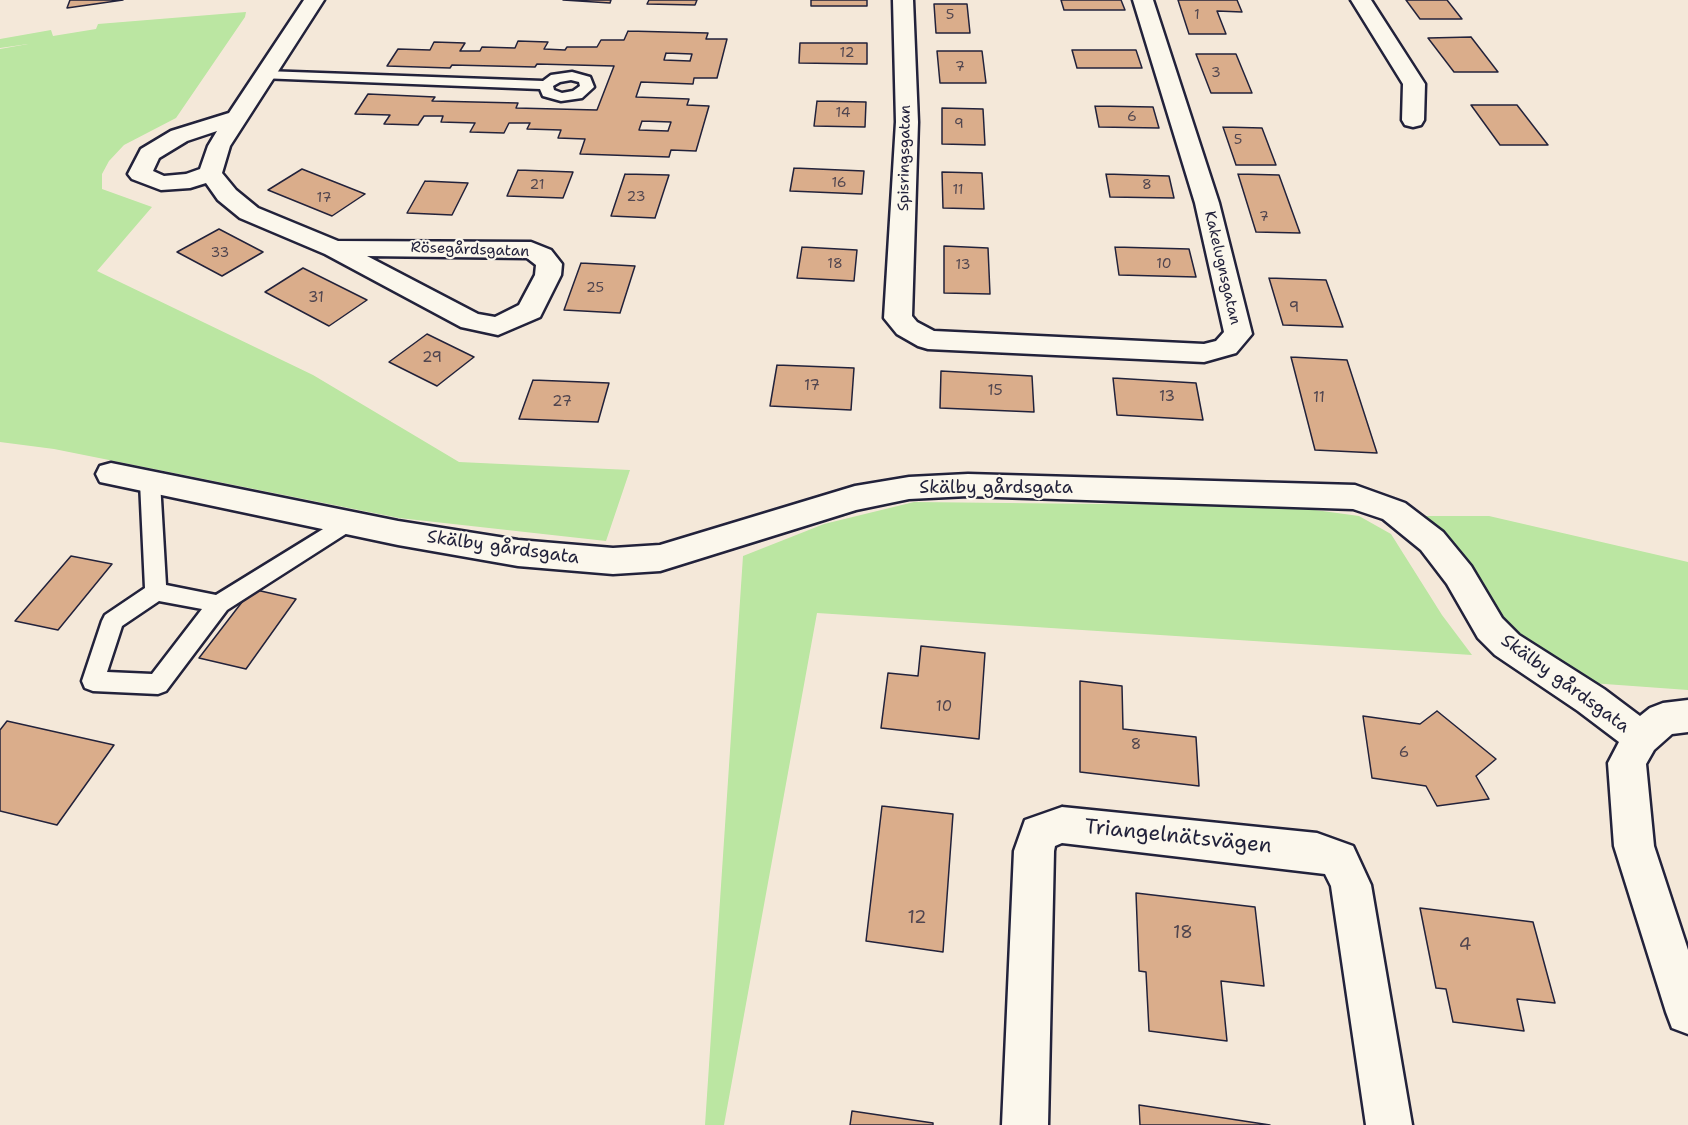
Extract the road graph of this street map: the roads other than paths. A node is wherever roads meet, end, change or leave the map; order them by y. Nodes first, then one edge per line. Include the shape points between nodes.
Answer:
1 (314, 0) edge
2 (903, 0) edge
3 (1143, 0) edge
4 (1361, 0) edge
5 (265, 75) junction
6 (546, 85) dead end
7 (237, 118) junction
8 (1413, 120) dead end
9 (210, 173) junction
10 (334, 249) junction
11 (898, 316) joint
12 (111, 474) dead end
13 (150, 482) junction
14 (348, 523) junction
15 (156, 592) junction
16 (219, 604) junction
17 (1688, 716) edge
18 (1641, 738) junction
19 (1688, 1011) edge
20 (1025, 1125) edge
21 (1389, 1125) edge

1 - 5 street
2 - 11 street, Spisringsgatan via 907,122
3 - 11 street, Kakelugnsgatan via 1207,203 1238,334 1226,347 1204,353 928,340 907,328
4 - 8 street via 1414,84
5 - 6 lane
5 - 7 street
7 - 9 street via 219,146
7 - 9 street via 179,136 149,154 140,174 161,183 189,181
9 - 10 street, Rösegårdsgatan via 227,195 249,213
10 - 10 street, Rösegårdsgatan via 471,321 498,326 530,310 548,275 549,264 543,255 531,250
12 - 13 street, Skälby gårdsgata
13 - 14 street, Skälby gårdsgata
13 - 15 lane
14 - 16 lane
14 - 18 street, Skälby gårdsgata via 518,553 613,561 660,558 855,498 909,488 968,485 1355,497 1394,511 1432,541 1459,575 1490,628 1507,645
15 - 16 lane
15 - 16 lane via 113,621 93,681 158,684
17 - 18 street, Skälby gårdsgata via 1663,720
18 - 19 street via 1627,763 1635,846
20 - 21 street, Triangelnätsvägen via 1034,851 1039,833 1062,825 1317,852 1339,859 1351,885

